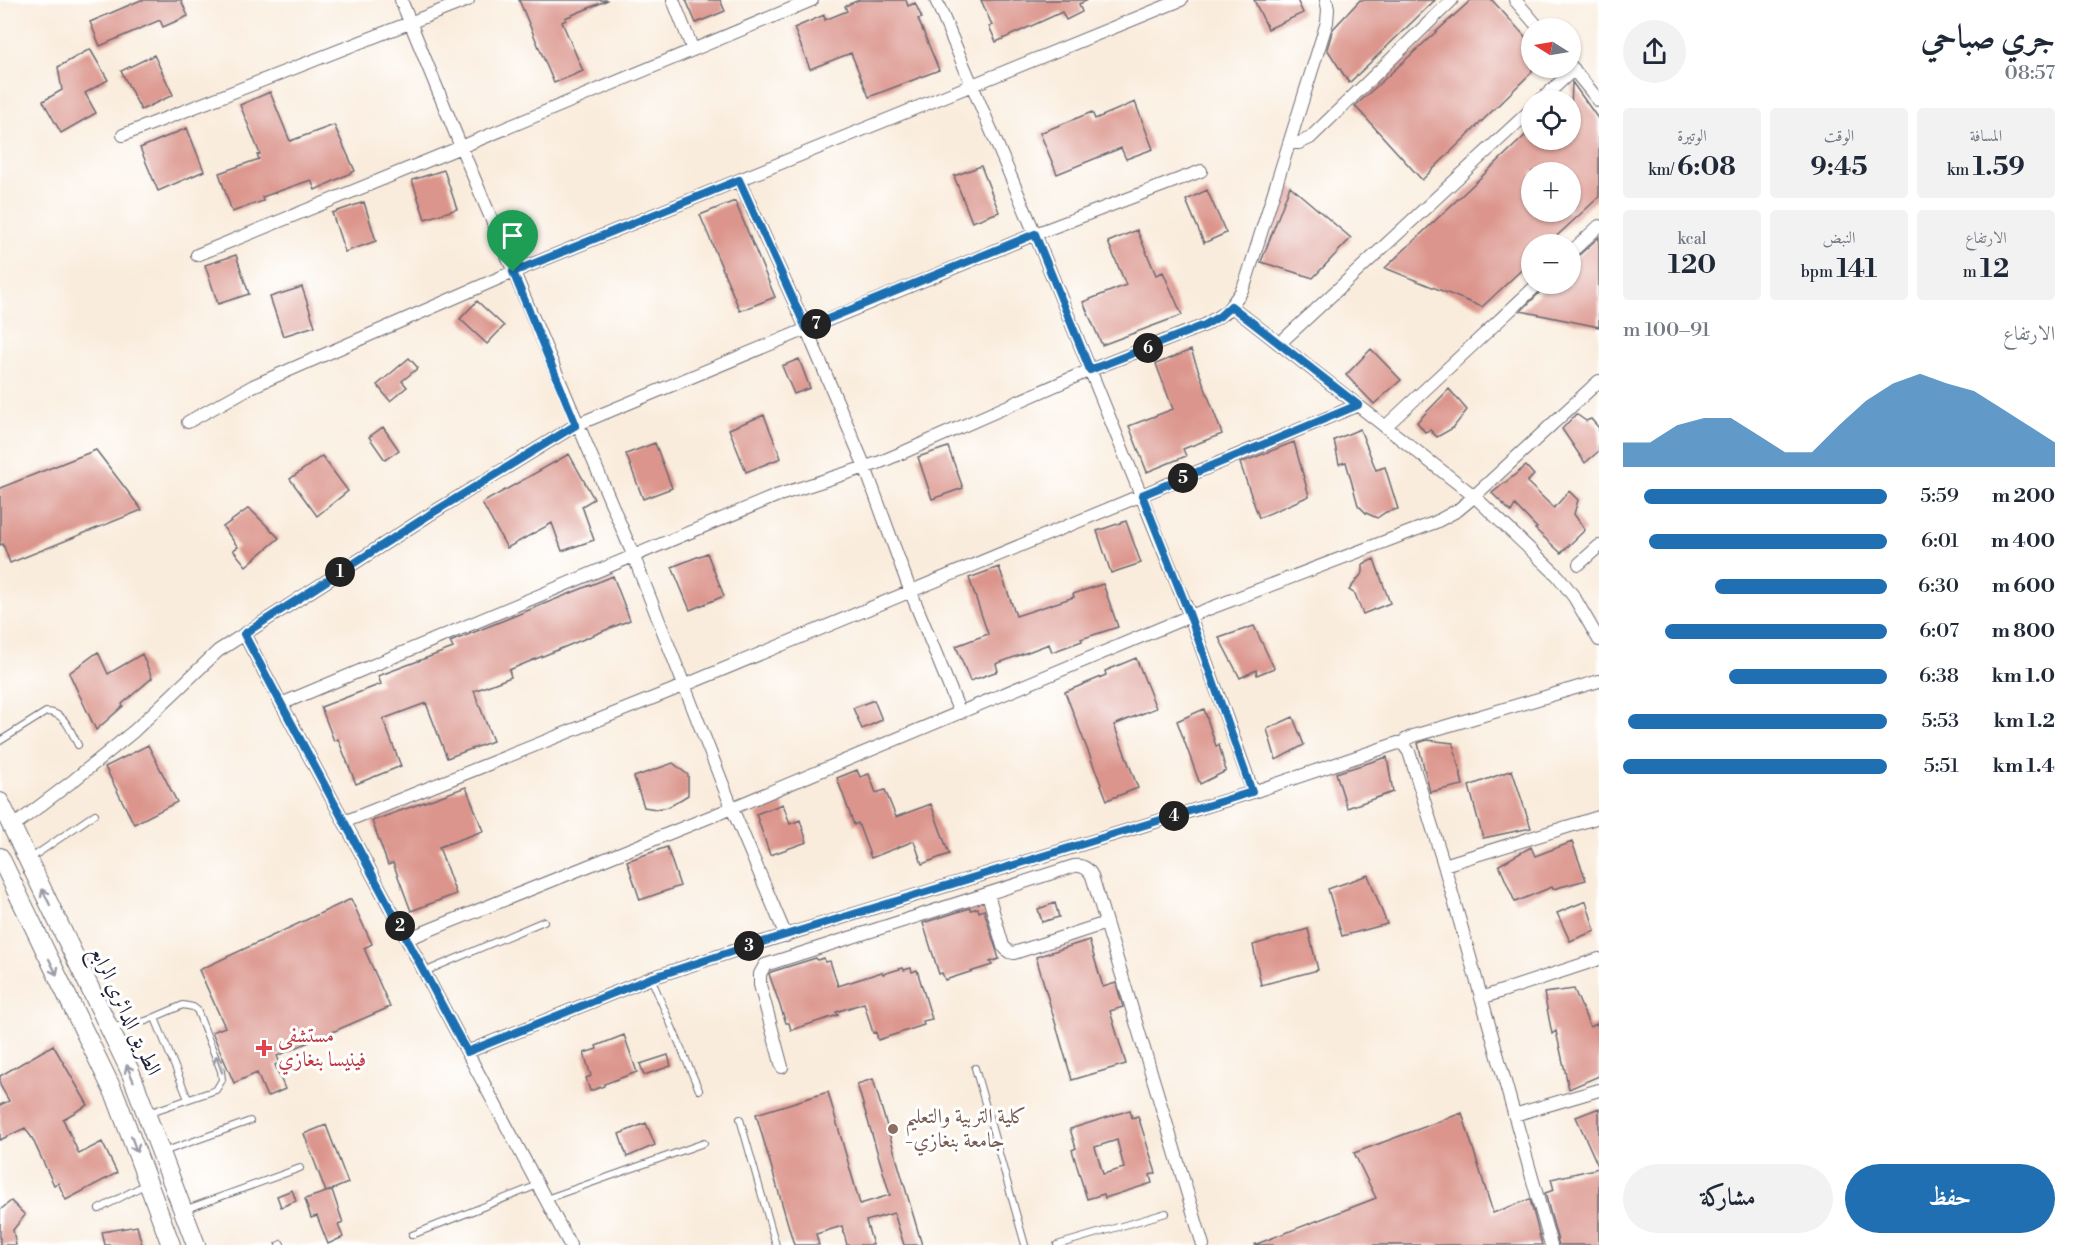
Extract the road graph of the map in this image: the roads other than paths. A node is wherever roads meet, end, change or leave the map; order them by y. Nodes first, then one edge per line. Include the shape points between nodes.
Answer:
1 (401, 0) edge
2 (468, 0) edge
3 (673, 0) edge
4 (812, 0) edge
5 (936, 0) edge
6 (1180, 0) edge
7 (1326, 0) edge
8 (1452, 0) edge
9 (1515, 0) edge
10 (1530, 18) edge
11 (411, 24) junction
12 (693, 50) junction
13 (1562, 78) edge
14 (1581, 78) edge
15 (971, 86) junction
16 (1550, 90) edge
17 (1599, 101) edge
18 (1521, 119) edge
19 (123, 135) dead end
20 (1289, 143) junction
21 (461, 147) junction
22 (1201, 171) dead end
23 (739, 180) junction
24 (1599, 226) edge
25 (1035, 234) junction
26 (1581, 243) edge
27 (197, 255) dead end
28 (513, 272) junction
29 (1527, 294) edge
30 (1231, 306) junction
31 (806, 328) junction
32 (1279, 344) junction
33 (1090, 370) junction
34 (1599, 381) edge
35 (1358, 405) junction
36 (188, 422) dead end
37 (576, 425) junction
38 (1385, 427) junction
39 (865, 467) junction
40 (1142, 495) junction
41 (1474, 496) junction
42 (1599, 546) edge
43 (634, 557) junction
44 (1579, 564) dead end
45 (910, 590) junction
46 (1190, 616) junction
47 (244, 634) junction
48 (1599, 640) edge
49 (1599, 681) edge
50 (683, 686) junction
51 (281, 704) junction
52 (960, 713) junction
53 (0, 741) edge
54 (1403, 744) junction
55 (78, 745) dead end
56 (1252, 792) junction
57 (0, 802) edge
58 (732, 808) junction
59 (95, 814) dead end
60 (1599, 817) edge
61 (345, 822) junction
62 (12, 827) junction
63 (0, 857) edge
64 (28, 860) junction
65 (1444, 865) junction
66 (988, 894) junction
67 (544, 921) dead end
68 (1106, 923) junction
69 (786, 936) junction
70 (407, 939) junction
71 (1599, 959) edge
72 (424, 972) junction
73 (651, 978) junction
74 (1481, 998) junction
75 (155, 1018) junction
76 (109, 1027) junction
77 (467, 1052) junction
78 (783, 1067) dead end
79 (975, 1068) dead end
80 (1599, 1089) edge
81 (699, 1090) dead end
82 (188, 1099) junction
83 (147, 1113) junction
84 (1514, 1115) junction
85 (740, 1119) dead end
86 (250, 1121) dead end
87 (704, 1143) dead end
88 (162, 1153) junction
89 (300, 1168) dead end
90 (149, 1182) junction
91 (538, 1185) junction
92 (546, 1199) junction
93 (99, 1209) dead end
94 (183, 1210) junction
95 (1166, 1213) dead end
96 (412, 1235) dead end
97 (171, 1245) edge
98 (196, 1245) edge
99 (570, 1245) edge
100 (776, 1245) edge
101 (1025, 1245) edge
102 (1057, 1245) edge
103 (1203, 1245) edge
104 (1551, 1245) edge

1 - 11 street
2 - 11 street
3 - 12 street
4 - 12 street
5 - 15 street
6 - 15 street
7 - 20 street via 1327,22
8 - 20 street via 1310,138
9 - 10 street
11 - 19 street
11 - 21 street
12 - 21 street
13 - 16 street
14 - 17 street
15 - 23 street
15 - 25 street
18 - 32 street
20 - 30 street via 1246,281
21 - 27 street
21 - 28 street
22 - 25 street
23 - 28 street
23 - 31 street
24 - 26 street
25 - 31 street
25 - 33 street
28 - 36 street via 253,386
28 - 37 street
29 - 38 street
30 - 32 street
30 - 33 street via 1205,325
31 - 37 street
31 - 39 street
32 - 35 street
33 - 39 street
33 - 40 street
34 - 41 street
35 - 38 street
35 - 40 street
37 - 43 street
37 - 47 street
38 - 41 street
39 - 43 street via 776,496
39 - 45 street
40 - 45 street
40 - 46 street
41 - 46 street via 1436,522
41 - 48 street via 1558,576
42 - 44 street
43 - 50 street
43 - 51 street
45 - 50 street
45 - 52 street
46 - 52 street
46 - 56 street
47 - 51 street
47 - 62 street via 218,651 134,730
49 - 54 street via 1413,736
50 - 58 street
50 - 61 street
51 - 61 street
52 - 58 street
53 - 55 lane via 46,712 53,712 65,722
54 - 56 street via 1394,743
54 - 65 street via 1409,752
56 - 69 street
57 - 62 main road, الطريق الدائري الرابع
58 - 69 street
58 - 70 street
59 - 64 lane
60 - 65 street
61 - 70 street
62 - 64 main road, الطريق الدائري الرابع
63 -> 90 main road via 116,1097
76 -> 64 main road, الطريق الدائري الرابع
65 - 74 street
66 - 68 street via 1082,866 1090,871
66 - 68 street via 1003,946 1009,952
66 - 78 street via 765,965 760,985
67 - 72 lane
68 - 103 street
69 - 73 street
70 - 72 street
71 - 74 street
72 - 77 street
73 - 77 street
73 - 81 lane
74 - 84 street
75 - 76 lane
75 - 82 lane
82 -> 75 lane via 219,1087 222,1075 217,1061 193,1007 183,1005
83 -> 76 main road, الطريق الدائري الرابع
77 - 91 street
79 - 101 lane
80 - 84 street
82 - 83 lane
83 - 88 main road, الطريق الدائري الرابع
84 - 104 street
85 - 100 lane
86 - 88 lane
87 - 92 lane
88 - 94 main road, الطريق الدائري الرابع
89 - 94 lane
90 - 93 lane
90 - 97 main road
91 - 92 street
91 - 96 lane
92 - 99 street
94 - 98 main road, الطريق الدائري الرابع
95 - 102 lane

